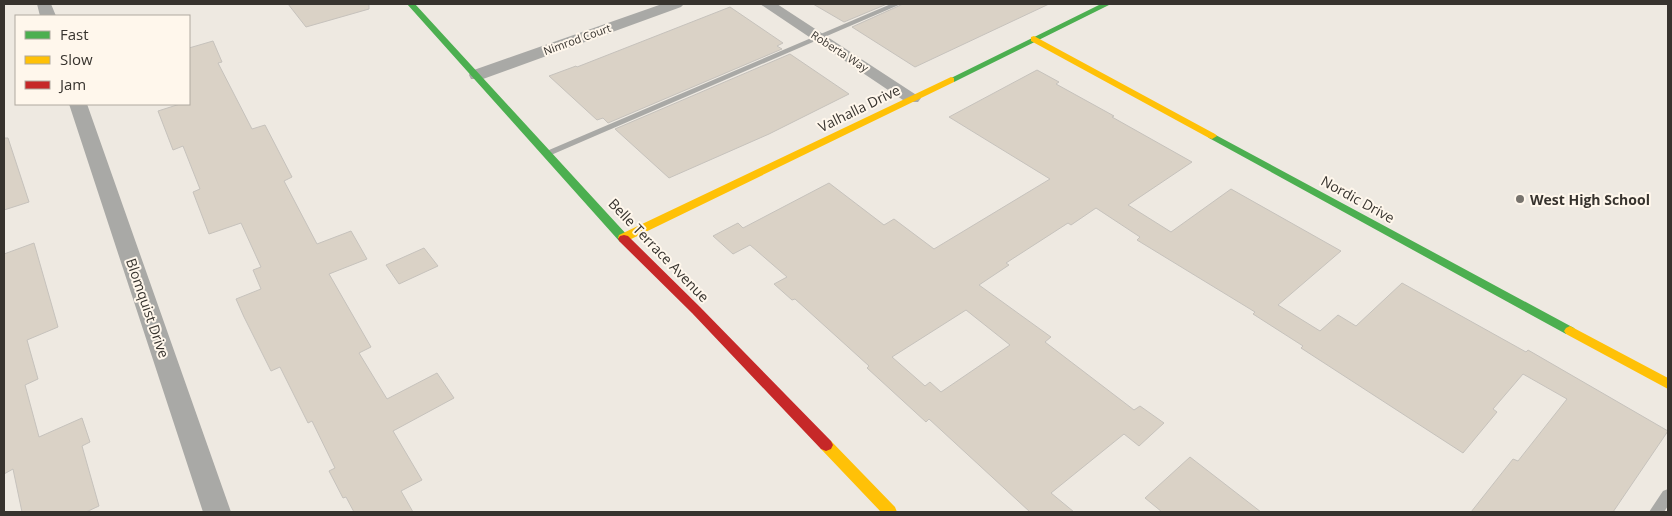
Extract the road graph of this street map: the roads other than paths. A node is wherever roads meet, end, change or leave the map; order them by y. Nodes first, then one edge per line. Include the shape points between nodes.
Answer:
1 (412, 4) edge
2 (676, 4) edge
3 (767, 4) edge
4 (897, 4) edge
5 (1107, 4) edge
6 (818, 37) junction
7 (1034, 39) junction
8 (477, 75) junction
9 (912, 98) junction
10 (78, 105) edge
11 (547, 153) junction
12 (623, 238) junction
13 (1668, 384) edge
14 (1668, 495) edge
15 (217, 512) edge
16 (890, 512) edge
17 (1656, 512) edge

1 - 8 street, Belle Terrace Avenue
2 - 8 street, Nimrod Court
3 - 6 street, Roberta Way
4 - 6 lane
5 - 7 street, Valhalla Drive
6 - 9 street, Roberta Way
6 - 11 lane
7 - 9 street, Valhalla Drive
7 - 13 street, Nordic Drive
8 - 11 street, Belle Terrace Avenue
9 - 12 street, Valhalla Drive
10 - 15 street, Blomquist Drive
11 - 12 street, Belle Terrace Avenue
12 - 16 street, Belle Terrace Avenue
14 - 17 lane

